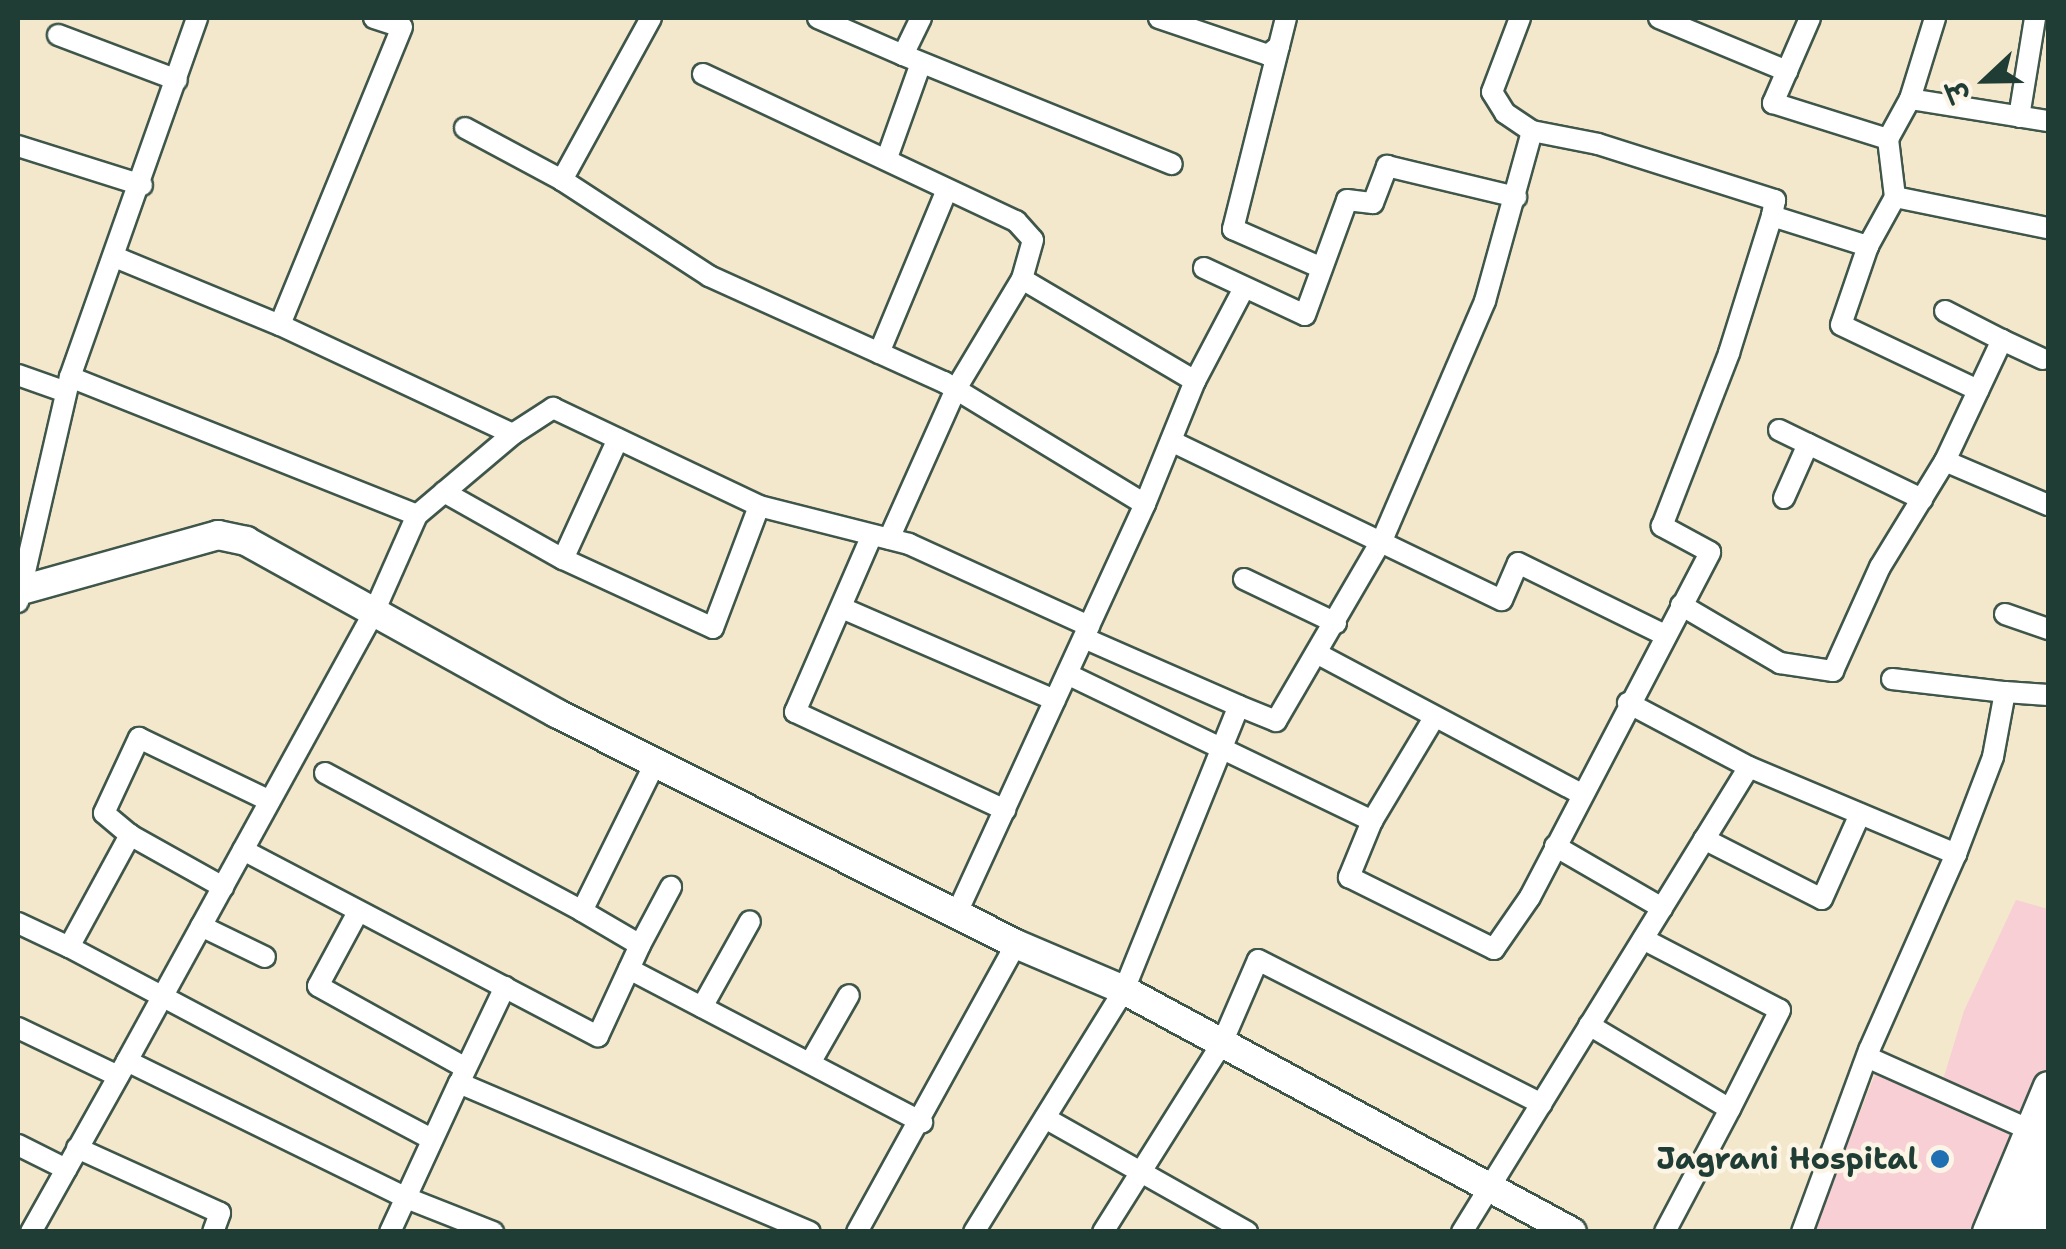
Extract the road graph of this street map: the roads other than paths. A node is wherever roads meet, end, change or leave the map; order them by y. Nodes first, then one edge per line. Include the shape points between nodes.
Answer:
1 (197, 18) edge
2 (374, 18) edge
3 (651, 18) edge
4 (818, 18) edge
5 (921, 18) edge
6 (1159, 18) edge
7 (1286, 18) edge
8 (1520, 18) edge
9 (1659, 18) edge
10 (1810, 18) edge
11 (1935, 18) edge
12 (2035, 18) edge
13 (404, 22) edge
14 (58, 34) dead end
15 (1278, 46) junction
16 (911, 61) junction
17 (1788, 70) junction
18 (703, 74) dead end
19 (177, 80) junction
20 (1910, 99) junction
21 (2019, 117) junction
22 (2048, 122) edge
23 (465, 128) dead end
24 (1532, 131) junction
25 (1888, 139) junction
26 (18, 146) edge
27 (887, 158) junction
28 (1172, 164) dead end
29 (562, 180) junction
30 (142, 185) junction
31 (946, 192) junction
32 (1516, 197) junction
33 (1895, 197) junction
34 (1772, 216) junction
35 (2048, 228) edge
36 (1868, 246) junction
37 (115, 258) junction
38 (1204, 268) dead end
39 (1322, 268) junction
40 (1022, 279) junction
41 (1244, 288) junction
42 (1945, 311) dead end
43 (280, 325) junction
44 (2002, 340) junction
45 (879, 353) junction
46 (2044, 359) dead end
47 (18, 375) edge
48 (1195, 382) junction
49 (68, 384) junction
50 (956, 389) junction
51 (1978, 390) junction
52 (1779, 430) dead end
53 (513, 434) junction
54 (618, 438) junction
55 (1171, 440) junction
56 (1808, 444) junction
57 (1945, 461) junction
58 (444, 492) junction
59 (1784, 498) dead end
60 (1922, 499) junction
61 (1145, 504) junction
62 (2048, 504) edge
63 (758, 506) junction
64 (417, 515) junction
65 (881, 537) junction
66 (1383, 538) junction
67 (564, 559) junction
68 (1244, 580) dead end
69 (18, 595) edge
70 (1681, 605) junction
71 (842, 608) junction
72 (374, 612) junction
73 (2006, 614) dead end
74 (1336, 623) junction
75 (2048, 630) edge
76 (1086, 632) junction
77 (1664, 636) junction
78 (1318, 654) junction
79 (1067, 674) junction
80 (1892, 680) dead end
81 (2006, 692) junction
82 (2048, 695) edge
83 (1055, 700) junction
84 (1628, 704) junction
85 (1238, 706) junction
86 (1434, 718) junction
87 (1220, 745) junction
88 (655, 763) junction
89 (1749, 767) junction
90 (325, 773) dead end
91 (1581, 794) junction
92 (270, 801) junction
93 (1004, 810) junction
94 (1860, 814) junction
95 (1372, 821) junction
96 (130, 834) junction
97 (1704, 840) junction
98 (1556, 846) junction
99 (243, 850) junction
100 (1956, 854) junction
101 (223, 887) junction
102 (671, 887) dead end
103 (1662, 908) junction
104 (582, 911) junction
105 (358, 912) junction
106 (957, 913) junction
107 (750, 921) dead end
108 (18, 923) edge
109 (201, 926) junction
110 (1643, 939) junction
111 (1016, 944) junction
112 (640, 945) junction
113 (69, 946) junction
114 (265, 957) dead end
115 (629, 969) junction
116 (505, 987) junction
117 (1124, 990) junction
118 (849, 995) dead end
119 (161, 998) junction
120 (702, 1007) junction
121 (1590, 1026) junction
122 (18, 1028) edge
123 (1222, 1042) junction
124 (1867, 1058) junction
125 (810, 1064) junction
126 (122, 1068) junction
127 (462, 1075) junction
128 (2048, 1086) edge
129 (1542, 1104) junction
130 (1730, 1109) junction
131 (1045, 1118) junction
132 (922, 1122) junction
133 (2039, 1136) edge
134 (432, 1139) junction
135 (18, 1144) edge
136 (77, 1148) junction
137 (66, 1168) junction
138 (1139, 1174) junction
139 (1492, 1188) junction
140 (404, 1196) junction
141 (2048, 1208) edge
142 (31, 1232) edge
143 (212, 1232) edge
144 (390, 1232) edge
145 (493, 1232) edge
146 (810, 1232) edge
147 (857, 1232) edge
148 (974, 1232) edge
149 (1104, 1232) edge
150 (1247, 1232) edge
151 (1462, 1232) edge
152 (1572, 1232) edge
153 (1665, 1232) edge
154 (1802, 1232) edge
155 (1987, 1232) edge
156 (2012, 1232) edge
157 (2039, 1232) edge

1 - 19 street
2 - 13 street
3 - 29 street
4 - 16 street
5 - 16 street
6 - 15 street via 1268,55
7 - 15 street
8 - 24 street via 1492,92 1505,113
9 - 17 street
10 - 17 street
11 - 20 street
12 - 21 street
13 - 43 street
14 - 19 street
15 - 39 street via 1233,229
16 - 27 street
16 - 28 street
17 - 25 street via 1774,104
18 - 27 street
19 - 30 street
20 - 21 street
20 - 25 street
21 - 22 street
23 - 29 street
24 - 32 street
24 - 34 street via 1598,144 1775,200
25 - 33 street
26 - 30 street
27 - 31 street
29 - 45 street via 709,276
30 - 37 street
31 - 40 street via 1030,231 1033,251
31 - 45 street
32 - 39 street via 1387,166 1373,203 1347,200
32 - 66 street via 1486,301
33 - 35 street
33 - 36 street
34 - 36 street
34 - 70 street via 1729,353 1662,526 1710,552
36 - 51 street via 1841,324
37 - 43 street
37 - 49 street
38 - 41 street
39 - 41 street via 1305,315
40 - 48 street
40 - 50 street
41 - 48 street
42 - 44 street
43 - 53 street
44 - 46 street
44 - 51 street
45 - 50 street
47 - 49 street
48 - 55 street
49 - 64 street
49 - 69 street
50 - 61 street
50 - 65 street
51 - 57 street
52 - 56 street
53 - 54 street via 553,408
53 - 58 street
54 - 63 street
54 - 67 street
55 - 61 street
55 - 66 street
56 - 59 street
56 - 60 street
57 - 60 street
57 - 62 street
58 - 64 street
58 - 67 street
60 - 70 street via 1880,567 1833,671 1780,663
61 - 76 street
63 - 65 street
63 - 67 street via 713,628
64 - 72 street
65 - 71 street
65 - 76 street
66 - 74 street
66 - 77 street via 1502,600 1518,563
68 - 74 street
69 - 72 street via 218,535 246,542
70 - 77 street
71 - 83 street
71 - 93 street via 795,712
72 - 88 street
72 - 92 street
73 - 75 street
74 - 78 street
76 - 79 street
76 - 85 street
77 - 84 street
78 - 85 street via 1276,720
78 - 86 street
79 - 83 street
79 - 87 street
80 - 81 street
81 - 82 street
81 - 100 street via 1992,757
83 - 93 street
84 - 89 street
84 - 91 street
85 - 87 street
86 - 91 street
86 - 95 street
87 - 95 street
87 - 117 street
88 - 104 street
88 - 106 street
89 - 94 street
89 - 97 street
90 - 104 street
91 - 98 street
92 - 96 street via 139,738 104,813
92 - 99 street
93 - 106 street
94 - 97 street via 1822,899
94 - 100 street
95 - 98 street via 1349,877 1494,949
96 - 101 street
96 - 113 street
97 - 103 street
98 - 103 street
99 - 101 street
99 - 105 street
100 - 124 street
101 - 109 street
102 - 112 street
103 - 110 street
104 - 112 street
105 - 116 street
105 - 127 street via 318,986
106 - 111 street
107 - 120 street
108 - 113 street
109 - 114 street
109 - 119 street
110 - 121 street
110 - 130 street via 1780,1010
111 - 117 street
111 - 132 street
112 - 115 street
113 - 119 street
115 - 116 street via 598,1036
115 - 120 street
116 - 127 street
117 - 123 street
117 - 131 street
118 - 125 street
119 - 126 street
119 - 134 street
120 - 125 street
121 - 129 street
121 - 130 street
122 - 126 street
123 - 129 street via 1258,960
123 - 138 street
123 - 139 street
124 - 133 street
124 - 154 street
125 - 132 street
126 - 136 street
126 - 140 street
127 - 134 street
127 - 146 street
128 - 133 street
129 - 139 street
130 - 153 street
131 - 138 street
131 - 148 street
132 - 147 street
133 - 155 street
133 - 156 highway
134 - 140 street
135 - 137 street
136 - 137 street
136 - 143 street via 220,1213
137 - 142 street
138 - 149 street
138 - 150 street
139 - 151 street
139 - 152 street
140 - 144 street
140 - 145 street
141 - 157 highway

